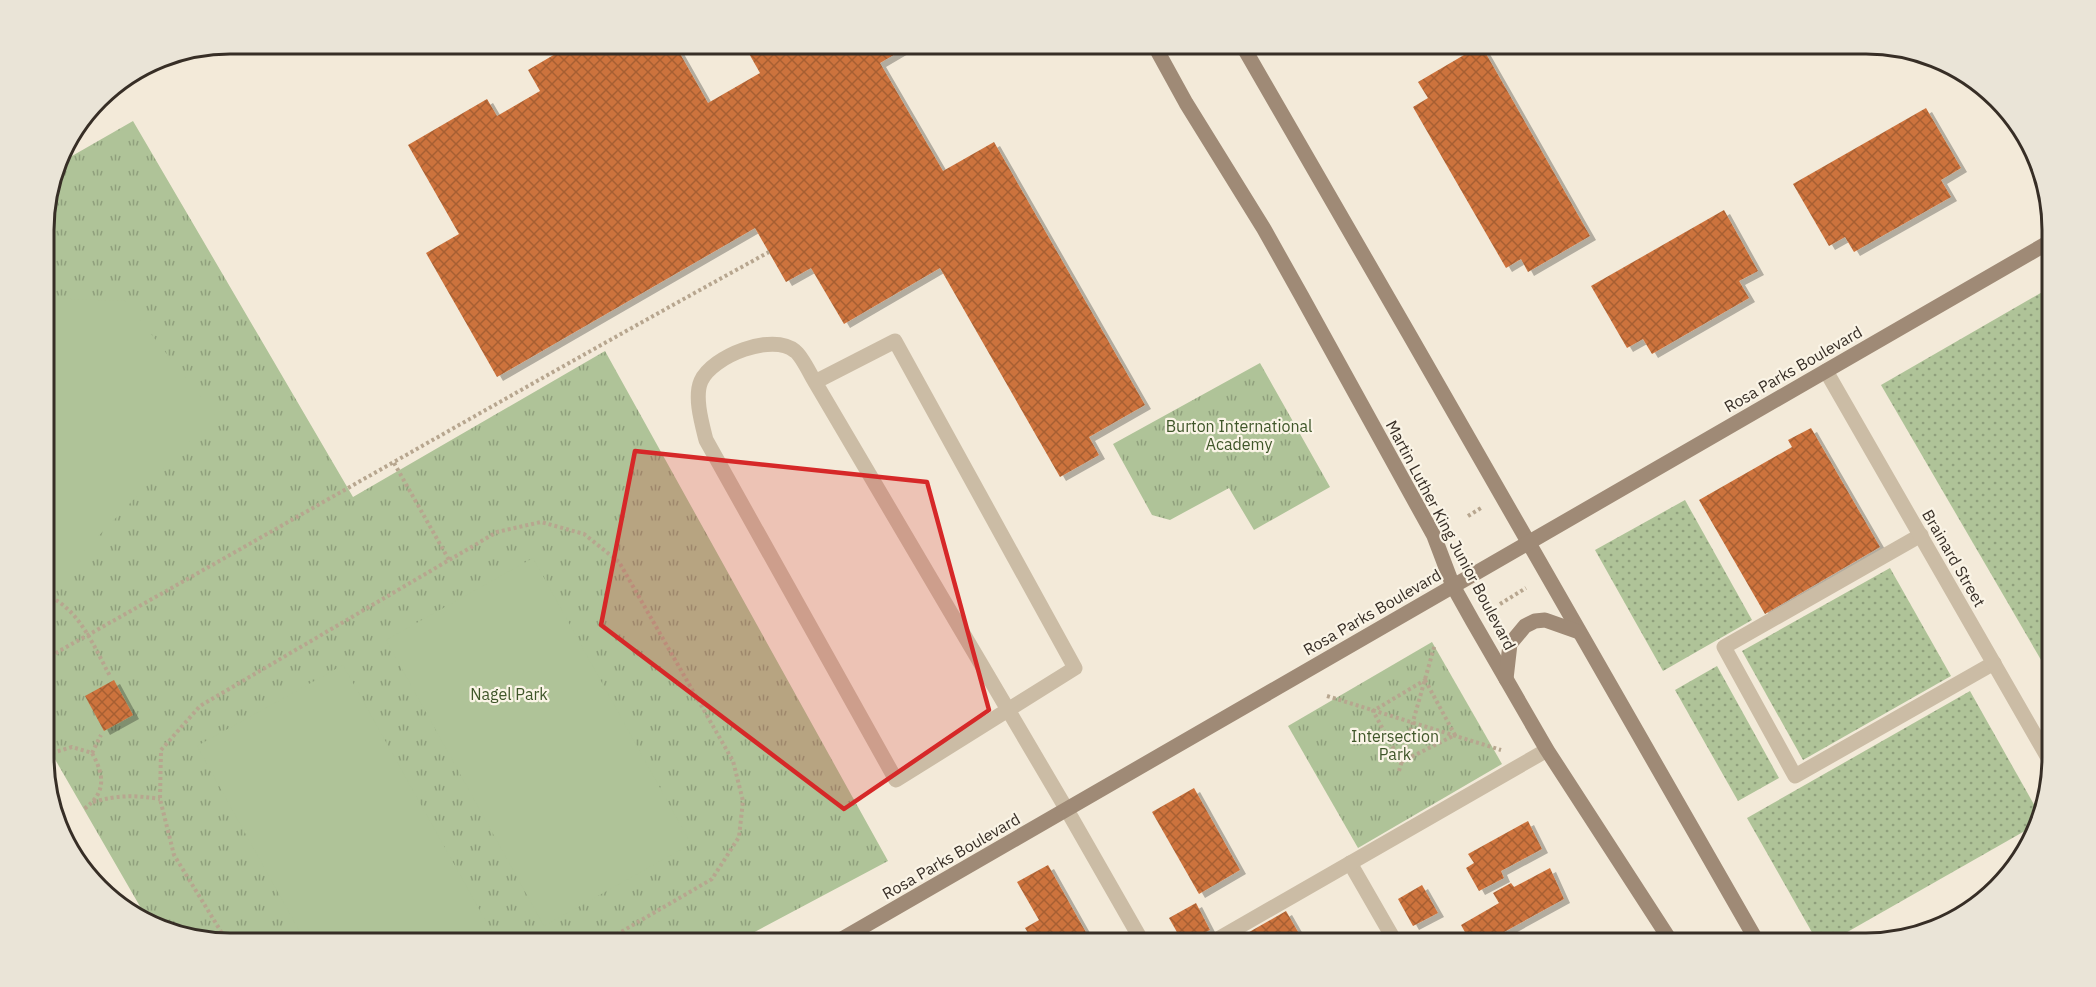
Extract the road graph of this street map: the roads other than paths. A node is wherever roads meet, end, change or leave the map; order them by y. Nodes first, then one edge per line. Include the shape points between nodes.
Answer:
1 (1159, 54) edge
2 (1246, 54) edge
3 (2042, 246) edge
4 (1826, 370) junction
5 (815, 382) junction
6 (1920, 535) junction
7 (1528, 543) junction
8 (1453, 586) junction
9 (1579, 632) junction
10 (1994, 663) junction
11 (1506, 679) junction
12 (1008, 711) junction
13 (2042, 747) edge
14 (1547, 750) junction
15 (1066, 810) junction
16 (1350, 863) junction
17 (853, 933) edge
18 (1137, 933) edge
19 (1228, 933) edge
20 (1390, 933) edge
21 (1666, 933) edge
22 (1752, 933) edge

1 - 8 main road, Martin Luther King Junior Boulevard via 1264,229 1365,410 1434,536
2 - 7 main road
3 - 4 main road, Rosa Parks Boulevard
4 - 6 street, Brainard Street
4 - 7 main road, Rosa Parks Boulevard
5 - 12 street
5 - 12 street via 895,341 1075,668
5 - 12 street via 795,350 773,343 745,349 715,362 701,381 699,413 706,440 896,780
6 - 10 street, Brainard Street
6 - 10 street via 1724,647 1795,776
7 - 8 main road, Rosa Parks Boulevard
7 - 9 main road
8 - 11 main road, Martin Luther King Junior Boulevard
8 - 15 main road, Rosa Parks Boulevard
9 - 11 main road via 1545,620 1525,626 1509,644
9 - 22 main road
10 - 13 street, Brainard Street
11 - 14 main road, Martin Luther King Junior Boulevard
12 - 15 street
14 - 16 street
14 - 21 main road, Martin Luther King Junior Boulevard
15 - 17 main road, Rosa Parks Boulevard
15 - 18 street
16 - 19 street
16 - 20 street

